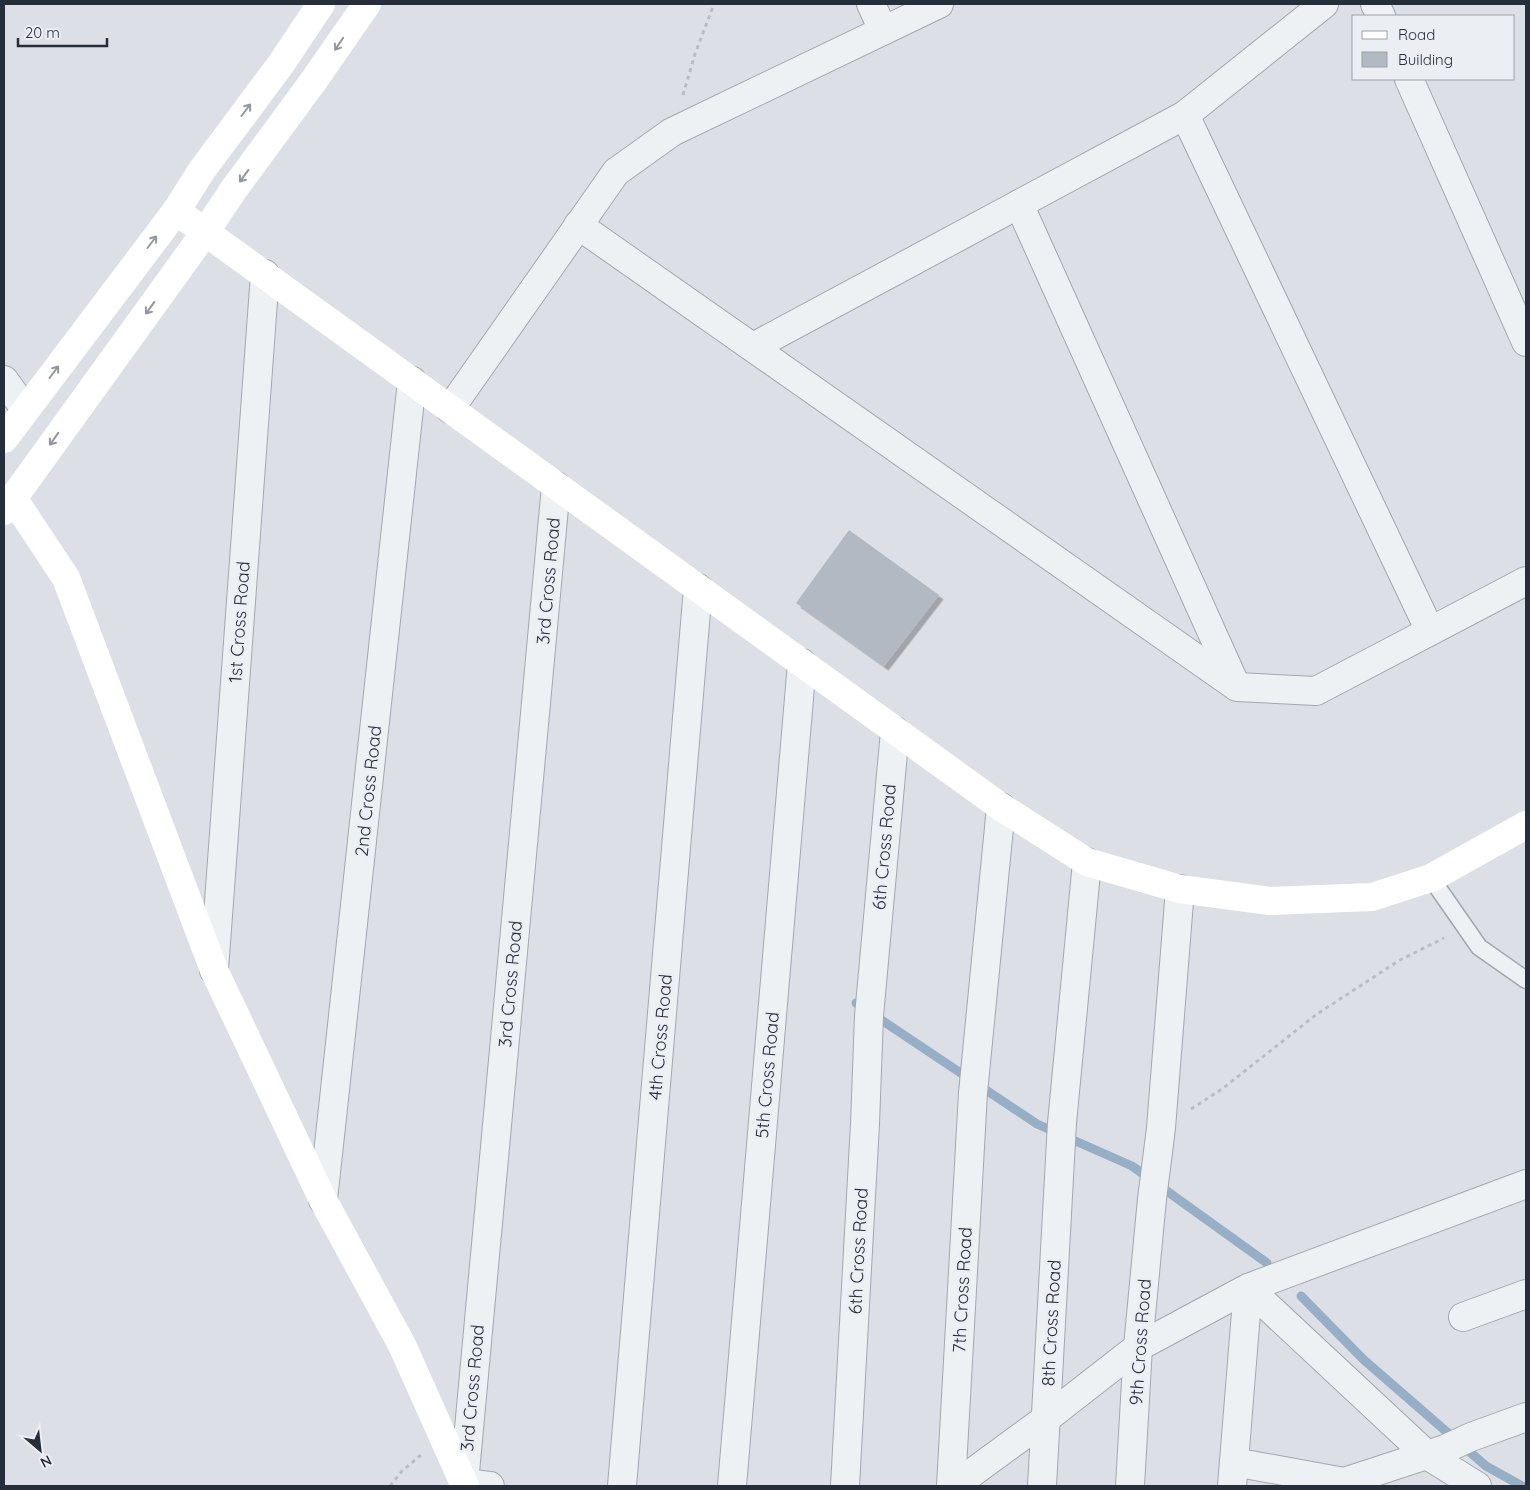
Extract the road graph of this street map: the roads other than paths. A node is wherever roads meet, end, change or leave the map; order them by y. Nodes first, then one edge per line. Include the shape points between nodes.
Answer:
1 (320, 4) edge
2 (367, 4) edge
3 (870, 4) edge
4 (939, 4) edge
5 (1324, 4) edge
6 (883, 30) junction
7 (1409, 80) edge
8 (1185, 115) junction
9 (1019, 204) junction
10 (176, 211) junction
11 (578, 225) junction
12 (206, 231) junction
13 (265, 274) junction
14 (1526, 342) edge
15 (753, 347) junction
16 (4, 380) edge
17 (412, 381) junction
18 (25, 409) junction
19 (450, 409) junction
20 (4, 439) edge
21 (556, 486) junction
22 (8, 505) edge
23 (1526, 581) edge
24 (698, 588) junction
25 (1430, 631) junction
26 (802, 663) junction
27 (1237, 688) junction
28 (895, 731) junction
29 (1000, 807) junction
30 (1526, 825) edge
31 (1087, 862) junction
32 (1431, 878) junction
33 (1180, 889) junction
34 (214, 970) junction
35 (1526, 980) edge
36 (1526, 1184) edge
37 (324, 1200) junction
38 (1248, 1288) junction
39 (1526, 1294) edge
40 (1464, 1318) dead end
41 (1138, 1347) junction
42 (1047, 1418) junction
43 (1526, 1418) edge
44 (1436, 1452) junction
45 (1233, 1474) edge
46 (1466, 1483) edge
47 (1344, 1484) edge
48 (473, 1485) edge
49 (622, 1486) edge
50 (732, 1486) edge
51 (845, 1486) edge
52 (952, 1486) edge
53 (1042, 1486) edge
54 (1130, 1486) edge

10 -> 1 street
2 -> 12 street
3 - 6 street
4 - 6 street
5 - 8 street
6 - 11 street via 672,132 616,172
7 - 14 street
8 - 9 street
8 - 25 street
9 - 15 street
9 - 27 street
10 - 12 street
18 -> 10 street
11 - 15 street
11 - 19 street
12 - 13 street
12 -> 22 street
13 - 17 street
13 - 34 street, 1st Cross Road
15 - 27 street
16 - 18 street
17 - 19 street
17 - 37 street, 2nd Cross Road
18 - 20 street
19 - 21 street
21 - 24 street
21 - 48 street, 3rd Cross Road
22 - 34 street via 66,578
23 - 25 street
24 - 26 street
24 - 49 street, 4th Cross Road
25 - 27 street via 1316,691
26 - 28 street
26 - 50 street, 5th Cross Road
28 - 29 street
28 - 51 street, 6th Cross Road via 870,1005
29 - 31 street
29 - 52 street, 7th Cross Road via 975,1081
30 - 32 street
31 - 33 street
31 - 42 street, 8th Cross Road via 1062,1123
32 - 33 street via 1372,897 1270,901
32 - 35 lane via 1479,947
33 - 41 street, 9th Cross Road via 1161,1128
34 - 37 street
36 - 38 street
37 - 48 street via 402,1345 443,1438
38 - 41 street
38 - 44 street
38 - 45 street
39 - 40 street
41 - 42 street
41 - 54 street, 9th Cross Road
42 - 52 street
42 - 53 street, 8th Cross Road
43 - 44 street
44 - 46 street
44 - 47 street
45 - 47 street

